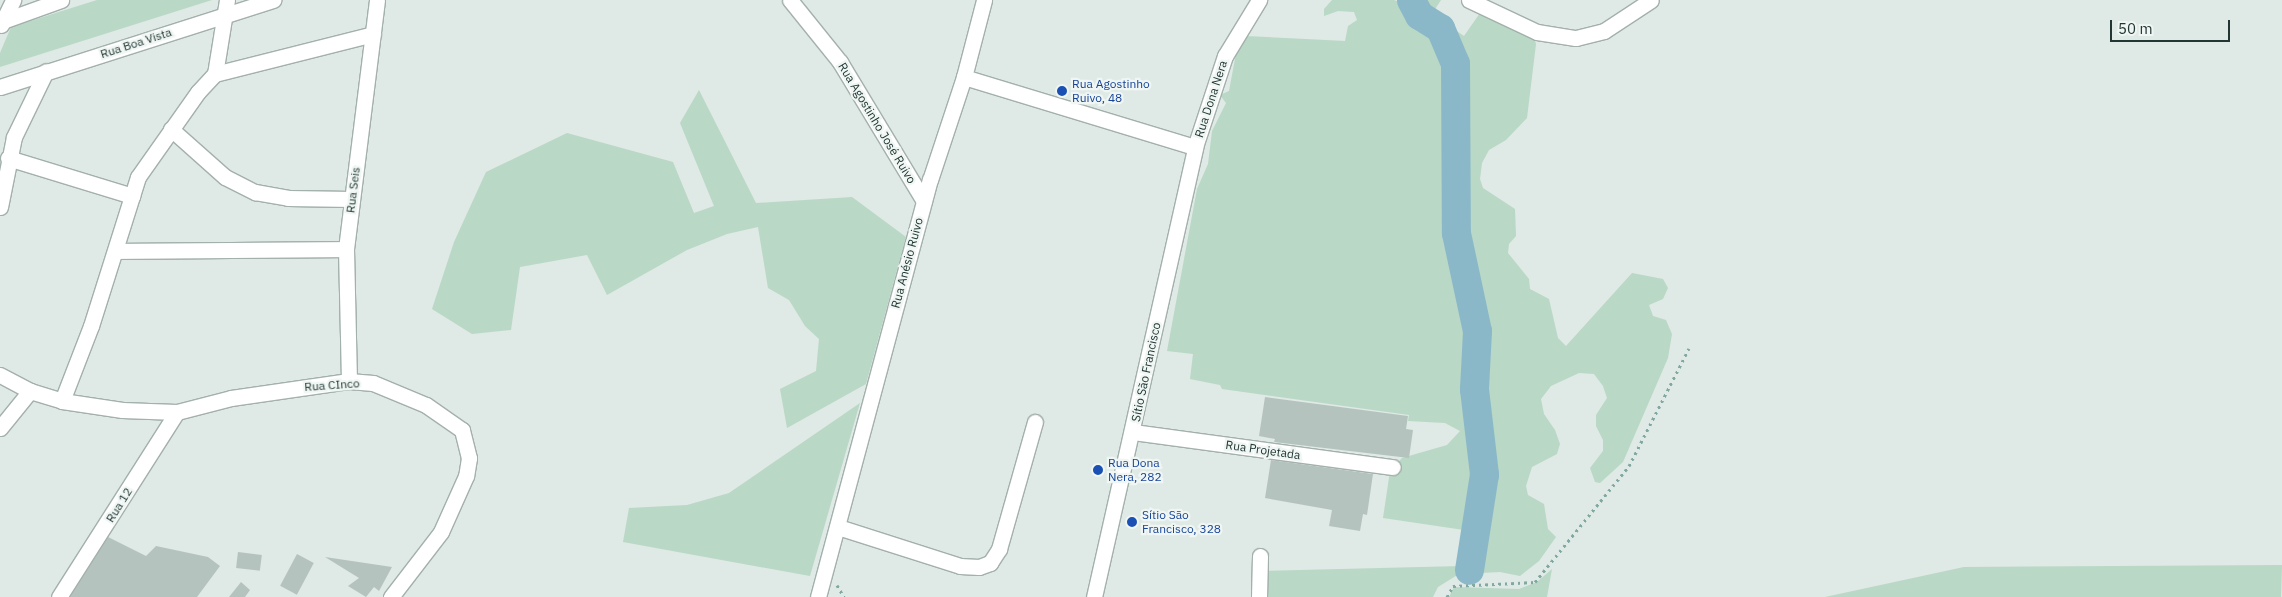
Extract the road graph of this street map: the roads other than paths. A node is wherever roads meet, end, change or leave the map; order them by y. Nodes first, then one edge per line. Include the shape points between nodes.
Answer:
1 (13, 0) edge
2 (61, 0) edge
3 (273, 0) edge
4 (377, 0) edge
5 (790, 0) edge
6 (984, 0) edge
7 (1259, 0) edge
8 (1469, 0) edge
9 (1651, 0) edge
10 (225, 7) edge
11 (1, 22) edge
12 (373, 34) junction
13 (46, 71) junction
14 (215, 74) junction
15 (964, 77) junction
16 (0, 87) edge
17 (171, 129) junction
18 (1196, 147) junction
19 (8, 158) junction
20 (132, 196) junction
21 (352, 199) junction
22 (924, 201) junction
23 (0, 207) edge
24 (346, 249) junction
25 (116, 251) junction
26 (0, 375) edge
27 (350, 381) junction
28 (30, 392) junction
29 (62, 401) junction
30 (177, 412) junction
31 (1035, 422) dead end
32 (0, 428) edge
33 (1133, 432) junction
34 (1393, 467) dead end
35 (838, 527) junction
36 (1260, 556) dead end
37 (59, 597) edge
38 (391, 597) edge
39 (818, 597) edge
40 (1094, 597) edge
41 (1259, 597) edge

1 - 11 street
2 - 11 street
3 - 10 street, Rua Boa Vista
4 - 12 street, Rua Seis
5 - 22 street, Rua Agostinho José Ruivo via 845,70
6 - 15 street, Rua Anésio Ruivo
7 - 18 street, Rua Dona Nera via 1225,56
8 - 9 street via 1537,32 1576,38 1604,31
10 - 13 street, Rua Boa Vista
10 - 14 street
12 - 14 street
12 - 21 street, Rua Seis
13 - 16 street, Rua Boa Vista
13 - 19 street via 14,137
14 - 17 street
15 - 18 street
15 - 22 street, Rua Anésio Ruivo
17 - 20 street via 138,177
17 - 21 street via 225,177 255,192 288,198
18 - 33 street, Sítio São Francisco
19 - 20 street
19 - 23 street
20 - 25 street
21 - 24 street, Rua Seis
22 - 35 street, Rua Anésio Ruivo
24 - 25 street
24 - 27 street, Rua Seis
25 - 29 street
26 - 28 street, Rua CInco
27 - 30 street, Rua CInco via 250,395
27 - 38 street, Rua CInco via 373,383 426,405 462,430 466,443 466,476 441,532
28 - 29 street, Rua CInco
28 - 32 street
29 - 30 street, Rua CInco via 122,410
30 - 37 street, Rua 12
31 - 35 street via 1000,549 990,563 979,567 960,566
33 - 34 street, Rua Projetada
33 - 40 street, Sítio São Francisco
35 - 39 street, Rua Anésio Ruivo
36 - 41 street

